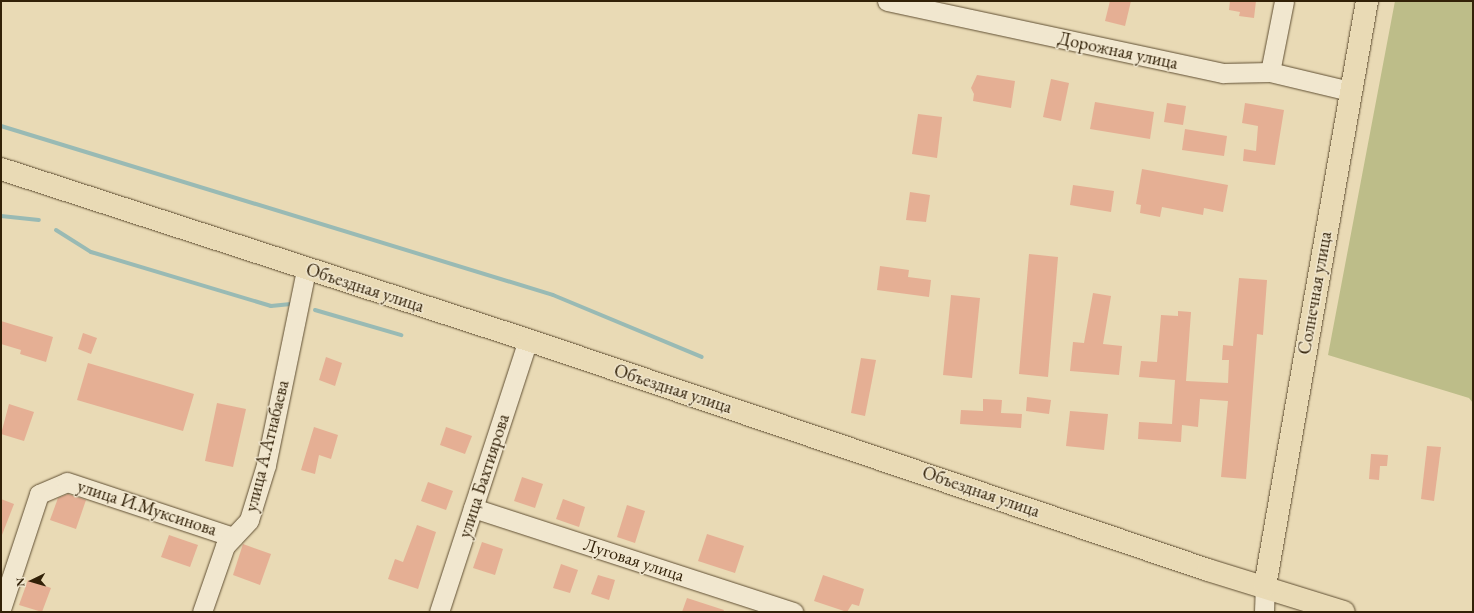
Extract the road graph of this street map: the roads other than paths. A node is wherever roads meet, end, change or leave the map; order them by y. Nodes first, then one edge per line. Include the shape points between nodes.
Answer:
1 (886, 1) edge
2 (1284, 1) edge
3 (1366, 1) edge
4 (1270, 72) junction
5 (1350, 91) junction
6 (1, 169) edge
7 (306, 270) junction
8 (528, 340) junction
9 (473, 508) junction
10 (234, 537) junction
11 (1266, 586) junction
12 (1, 609) edge
13 (202, 612) edge
14 (439, 612) edge
15 (794, 612) edge
16 (1264, 612) edge
17 (1344, 612) edge

1 - 4 street, Дорожная улица via 1223,74
2 - 4 street
3 - 5 main road, Солнечная улица
4 - 5 street, Дорожная улица
5 - 11 main road, Солнечная улица
6 - 7 main road, Объездная улица
7 - 8 main road, Объездная улица
7 - 10 street, улица А.Атнабаева via 266,465 249,520
8 - 9 street, улица Бахтиярова
8 - 11 main road, Объездная улица via 1208,570
9 - 14 street, улица Бахтиярова
9 - 15 street, Луговая улица
10 - 12 street, улица И.Муксинова via 67,482 40,494
10 - 13 street, улица А.Атнабаева via 225,546
11 - 16 street
11 - 17 main road, Объездная улица

